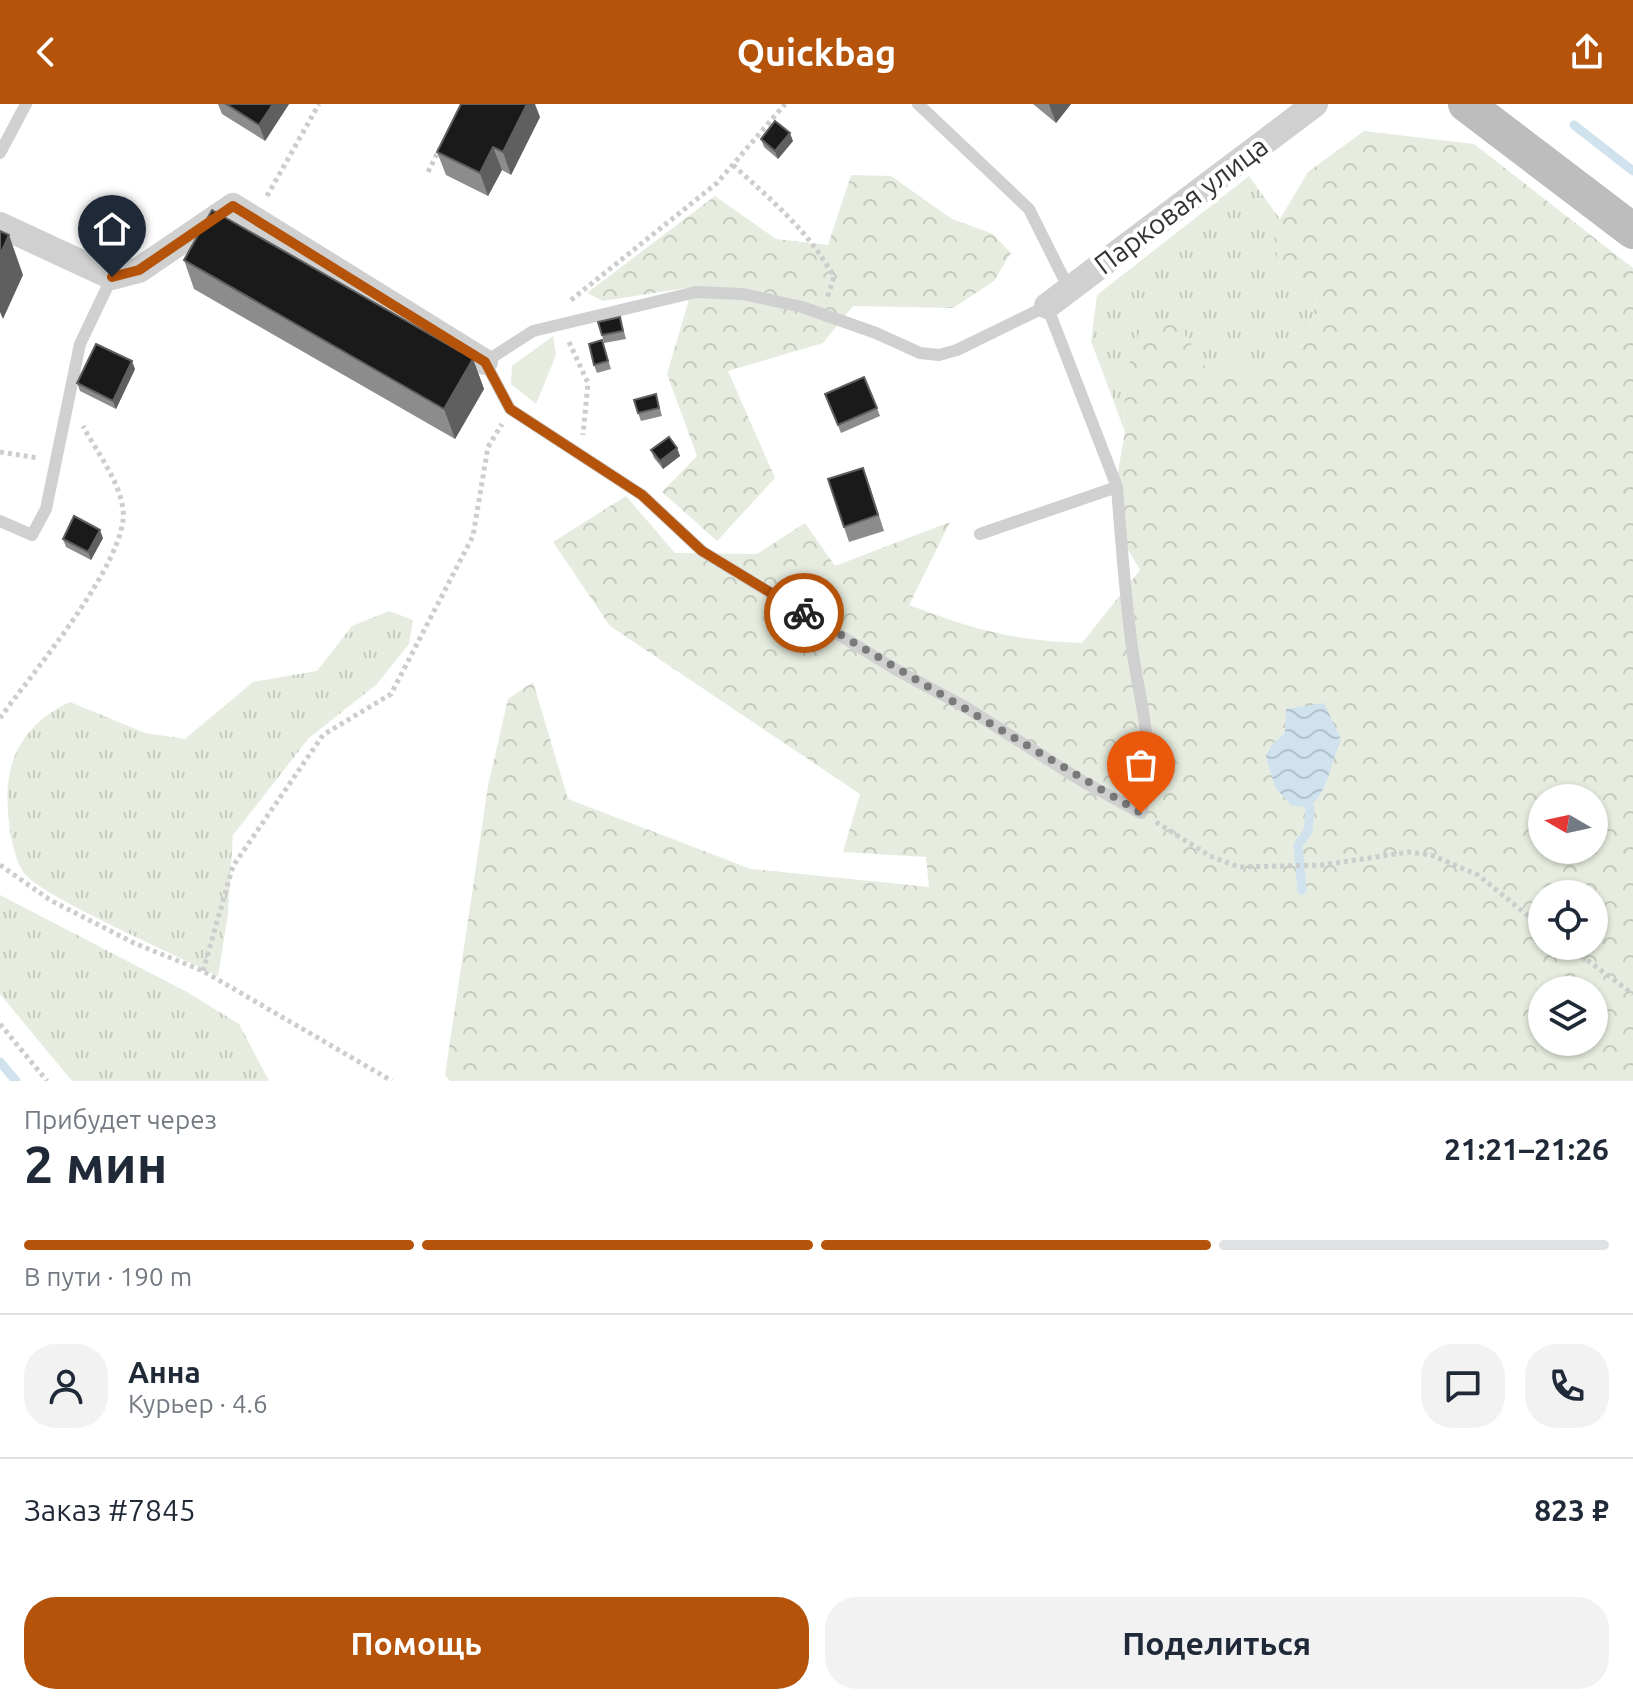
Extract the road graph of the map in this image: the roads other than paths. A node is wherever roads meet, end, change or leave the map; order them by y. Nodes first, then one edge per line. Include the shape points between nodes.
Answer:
1 (26, 104) edge
2 (918, 104) edge
3 (1315, 104) edge
4 (1488, 111) edge
5 (0, 153) edge
6 (0, 225) edge
7 (1633, 231) edge
8 (112, 277) junction
9 (1069, 289) junction
10 (1047, 306) junction
11 (485, 362) junction
12 (1117, 487) junction
13 (0, 521) edge
14 (980, 534) dead end

1 - 5 lane
2 - 9 lane via 1029,209
3 - 9 street, Парковая улица
4 - 7 main road
6 - 8 street
8 - 11 street via 139,270 233,206
8 - 13 lane via 80,344 46,509 32,535
9 - 10 street, Парковая улица
10 - 11 lane via 939,355 920,353 822,314 743,294 696,292 533,331
10 - 12 lane
11 - 12 lane via 510,409 642,495 702,551 1141,813 1150,782 1147,730 1131,638
12 - 14 lane

